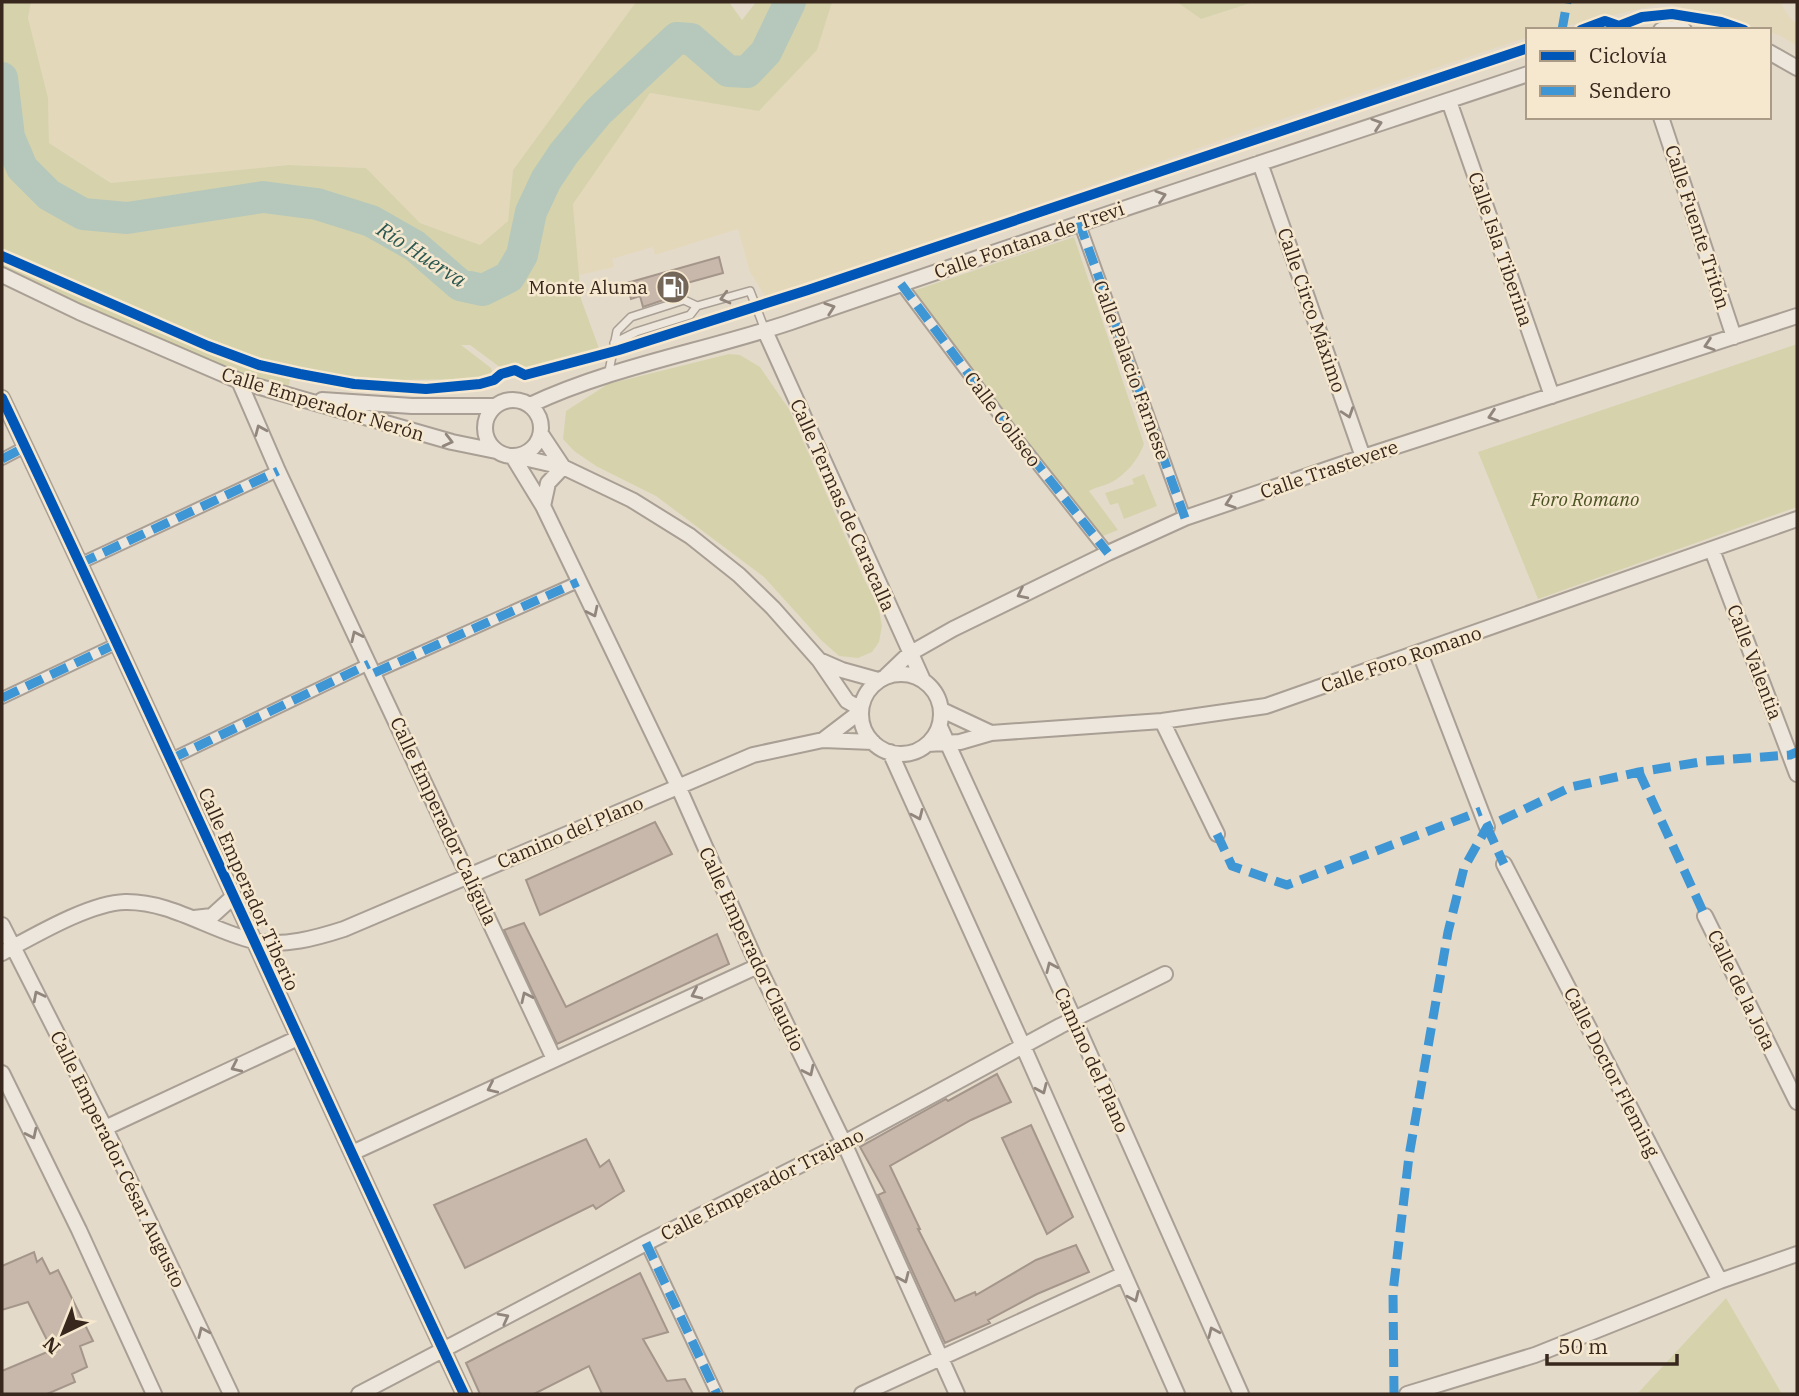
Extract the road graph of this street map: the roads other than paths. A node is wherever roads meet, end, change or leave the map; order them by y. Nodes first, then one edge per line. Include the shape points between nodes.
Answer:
1 (1771, 53) edge
2 (1797, 68) edge
3 (1526, 75) edge
4 (1449, 101) junction
5 (1662, 119) edge
6 (1260, 163) junction
7 (1079, 222) junction
8 (2, 275) edge
9 (901, 284) junction
10 (697, 306) junction
11 (1797, 316) edge
12 (765, 331) junction
13 (1734, 337) junction
14 (614, 343) junction
15 (608, 376) junction
16 (239, 381) junction
17 (1552, 397) junction
18 (2, 398) edge
19 (296, 399) junction
20 (495, 405) junction
21 (530, 405) junction
22 (541, 434) junction
23 (25, 447) junction
24 (496, 451) junction
25 (514, 457) junction
26 (1363, 457) junction
27 (2, 458) edge
28 (563, 467) junction
29 (278, 471) junction
30 (543, 506) junction
31 (1185, 518) junction
32 (1797, 519) edge
33 (1712, 550) junction
34 (1108, 553) junction
35 (79, 564) junction
36 (578, 582) junction
37 (118, 643) junction
38 (1420, 653) junction
39 (909, 654) junction
40 (819, 660) junction
41 (372, 669) junction
42 (882, 678) junction
43 (922, 678) junction
44 (2, 698) edge
45 (861, 710) junction
46 (942, 710) junction
47 (1161, 721) junction
48 (940, 727) junction
49 (991, 733) junction
50 (823, 740) junction
51 (873, 742) junction
52 (928, 744) junction
53 (949, 744) junction
54 (890, 752) junction
55 (1794, 753) edge
56 (171, 760) junction
57 (1797, 774) edge
58 (678, 786) junction
59 (1487, 827) dead end
60 (1217, 834) dead end
61 (1504, 864) dead end
62 (469, 875) junction
63 (234, 896) junction
64 (1705, 916) dead end
65 (194, 918) junction
66 (2, 925) edge
67 (255, 941) junction
68 (7, 950) edge
69 (758, 965) junction
70 (1165, 974) dead end
71 (1074, 1019) junction
72 (298, 1038) junction
73 (1023, 1046) junction
74 (554, 1059) junction
75 (2, 1073) edge
76 (1797, 1102) edge
77 (105, 1128) junction
78 (844, 1143) junction
79 (352, 1153) junction
80 (646, 1243) junction
81 (1797, 1254) edge
82 (1125, 1274) junction
83 (1720, 1281) junction
84 (443, 1350) junction
85 (940, 1358) junction
86 (154, 1394) edge
87 (231, 1394) edge
88 (359, 1394) edge
89 (464, 1394) edge
90 (717, 1394) edge
91 (862, 1394) edge
92 (957, 1394) edge
93 (1177, 1394) edge
94 (1241, 1394) edge
95 (1407, 1394) edge

1 - 2 street
3 - 4 street, Calle Fontana de Trevi
6 -> 4 street, Calle Fontana de Trevi
4 - 17 street, Calle Isla Tiberina
5 - 13 street, Calle Fuente Tritón
7 -> 6 street, Calle Fontana de Trevi
6 -> 26 street, Calle Circo Máximo
7 - 9 street, Calle Fontana de Trevi
7 - 31 street, Calle Palacio Farnese
8 - 16 street, Calle Emperador Nerón
12 -> 9 street, Calle Fontana de Trevi
9 - 34 street, Calle Coliseo
12 -> 10 lane via 750,291
10 - 14 lane via 690,314
10 - 14 lane via 684,300 631,317 617,331
11 - 13 street, Calle Trastevere
12 - 15 street, Calle Fontana de Trevi
12 - 39 street, Calle Termas de Caracalla
13 -> 17 street, Calle Trastevere
14 - 15 lane
15 - 21 street, Calle Fontana de Trevi
16 - 19 street, Calle Emperador Nerón
29 -> 16 street, Calle Emperador Calígula
17 -> 26 street, Calle Trastevere
18 - 23 street, Calle Emperador Tiberio
19 - 20 street via 412,406
19 -> 24 street, Calle Emperador Nerón
20 - 21 street via 513,400
20 - 24 street via 485,428
21 - 22 street via 540,418
22 - 25 street via 532,450
22 - 28 street
23 - 27 street
23 - 35 street, Calle Emperador Tiberio
24 - 25 street
25 - 28 street
25 - 30 street, Calle Emperador Claudio
26 -> 31 street, Calle Trastevere
28 - 30 street via 548,483
28 - 40 street via 632,500 690,536 758,593
29 - 35 street
41 -> 29 street, Calle Emperador Calígula
30 - 36 street, Calle Emperador Claudio
31 - 34 street, Calle Trastevere
32 - 33 street, Calle Foro Romano
33 - 38 street, Calle Foro Romano
33 - 55 street, Calle Valentia
34 -> 39 street, Calle Trastevere
35 - 37 street, Calle Emperador Tiberio
36 - 41 street
36 -> 58 street, Calle Emperador Claudio
37 - 44 street
37 - 56 street, Calle Emperador Tiberio
38 - 47 street, Calle Foro Romano via 1266,706
38 - 59 street
39 - 42 street, Calle Trastevere
39 - 43 street, Calle Termas de Caracalla
40 - 42 street
40 - 45 street via 840,694
41 - 56 street
41 - 62 street, Calle Emperador Calígula
42 - 43 street via 904,673
42 - 45 street via 867,693
43 - 46 street via 936,693
45 - 50 street, Camino del Plano
45 - 51 street via 863,728
46 - 48 street
46 - 49 street, Calle Foro Romano
47 - 49 street, Calle Foro Romano
47 - 60 street
48 - 52 street
48 - 53 street, Camino del Plano
49 - 53 street, Calle Foro Romano
50 - 51 street, Camino del Plano
50 - 58 street, Camino del Plano via 753,755
51 - 54 street
52 - 53 street, Calle Foro Romano
52 - 54 street via 914,752
71 -> 53 street, Camino del Plano
54 -> 73 street
55 - 57 street, Calle Valentia
56 - 63 street, Calle Emperador Tiberio
58 - 62 street, Camino del Plano
58 - 69 street, Calle Emperador Claudio
61 - 83 street, Calle Doctor Fleming
62 - 67 street, Camino del Plano via 317,938
74 -> 62 street, Calle Emperador Calígula
63 - 65 street, Calle Emperador Tiberio via 212,916
63 - 67 street, Calle Emperador Tiberio
64 - 76 street, Calle de la Jota
65 - 67 street, Camino del Plano
65 - 68 street, Camino del Plano via 143,903 105,905
66 - 68 street, Calle Emperador César Augusto
67 - 72 street, Calle Emperador Tiberio
77 -> 68 street, Calle Emperador César Augusto
69 -> 74 street
69 -> 78 street, Calle Emperador Claudio
70 - 71 street, Calle Emperador Trajano
71 - 73 street, Calle Emperador Trajano
94 -> 71 street, Camino del Plano
72 -> 77 street
72 - 79 street, Calle Emperador Tiberio
73 - 78 street, Calle Emperador Trajano
73 -> 82 street
74 -> 79 street
75 -> 86 street
87 -> 77 street, Calle Emperador César Augusto
78 - 80 street, Calle Emperador Trajano
78 -> 85 street, Calle Emperador Claudio
79 - 84 street, Calle Emperador Tiberio
84 -> 80 street, Calle Emperador Trajano
80 - 90 street
81 - 83 street
82 - 85 street
82 -> 93 street
83 - 95 street via 1535,1355
84 - 88 street, Calle Emperador Trajano
84 - 89 street, Calle Emperador Tiberio
85 - 91 street
85 - 92 street, Calle Emperador Claudio

